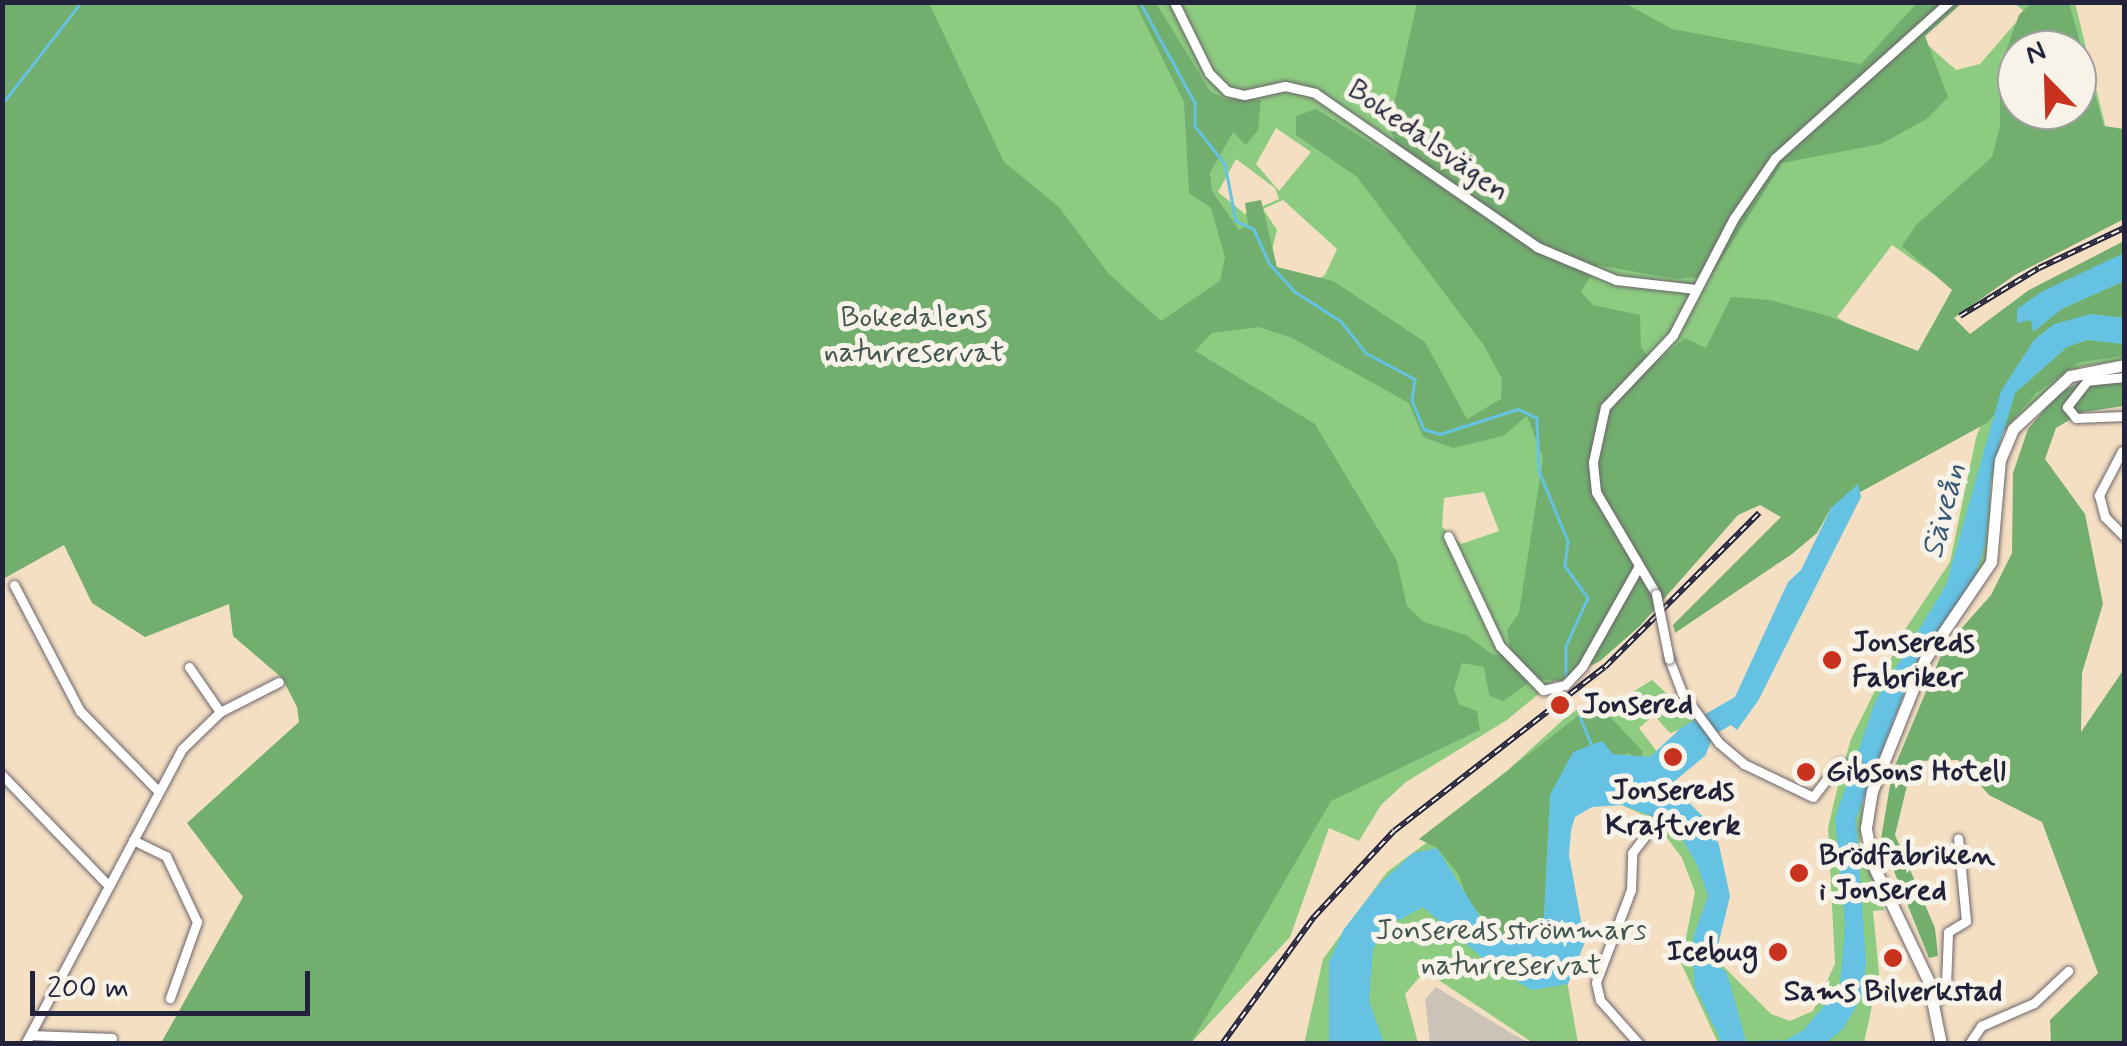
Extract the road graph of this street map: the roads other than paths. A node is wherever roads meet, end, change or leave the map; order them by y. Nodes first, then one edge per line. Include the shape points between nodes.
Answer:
1 (1174, 2) edge
2 (1950, 2) edge
3 (1695, 289) junction
4 (2124, 365) edge
5 (2124, 377) edge
6 (2124, 416) edge
7 (2124, 451) edge
8 (1448, 536) dead end
9 (2124, 536) edge
10 (1639, 566) junction
11 (14, 585) dead end
12 (189, 667) dead end
13 (279, 682) dead end
14 (220, 712) junction
15 (1875, 774) junction
16 (2, 775) edge
17 (158, 790) junction
18 (1658, 819) dead end
19 (1958, 838) dead end
20 (133, 840) junction
21 (108, 886) junction
22 (2068, 971) dead end
23 (170, 998) dead end
24 (1936, 1002) junction
25 (112, 1038) dead end
26 (28, 1039) edge
27 (1639, 1044) edge
28 (1941, 1044) edge
29 (1969, 1044) edge

1 - 3 street, Bokedalsvägen via 1209,73 1227,91 1244,95 1285,86 1315,92 1537,247 1616,280
2 - 3 street via 1775,158
3 - 10 street via 1657,356 1612,394 1596,438 1592,477 1601,508
4 - 15 street via 2070,376 2013,429 2000,460 1991,562 1937,636
5 - 6 street via 2087,381 2067,407 2076,418
7 - 9 street via 2099,495 2105,517
8 - 10 street via 1500,646 1543,690 1564,684 1582,667
10 - 15 street, bridge via 1656,594 1677,685 1719,743 1744,764 1817,798 1839,764
11 - 17 street via 80,711
12 - 14 street
13 - 14 street
14 - 17 street via 182,749
15 - 24 street via 1866,828 1870,854
16 - 21 street
17 - 20 street
18 - 27 street via 1632,853 1631,890 1596,982 1600,1000
19 - 24 street via 1966,920 1948,932 1946,986
20 - 21 street
20 - 23 street via 166,856 197,922
21 - 26 street
22 - 29 street via 2034,1003 1981,1026
24 - 28 street
25 - 26 street

